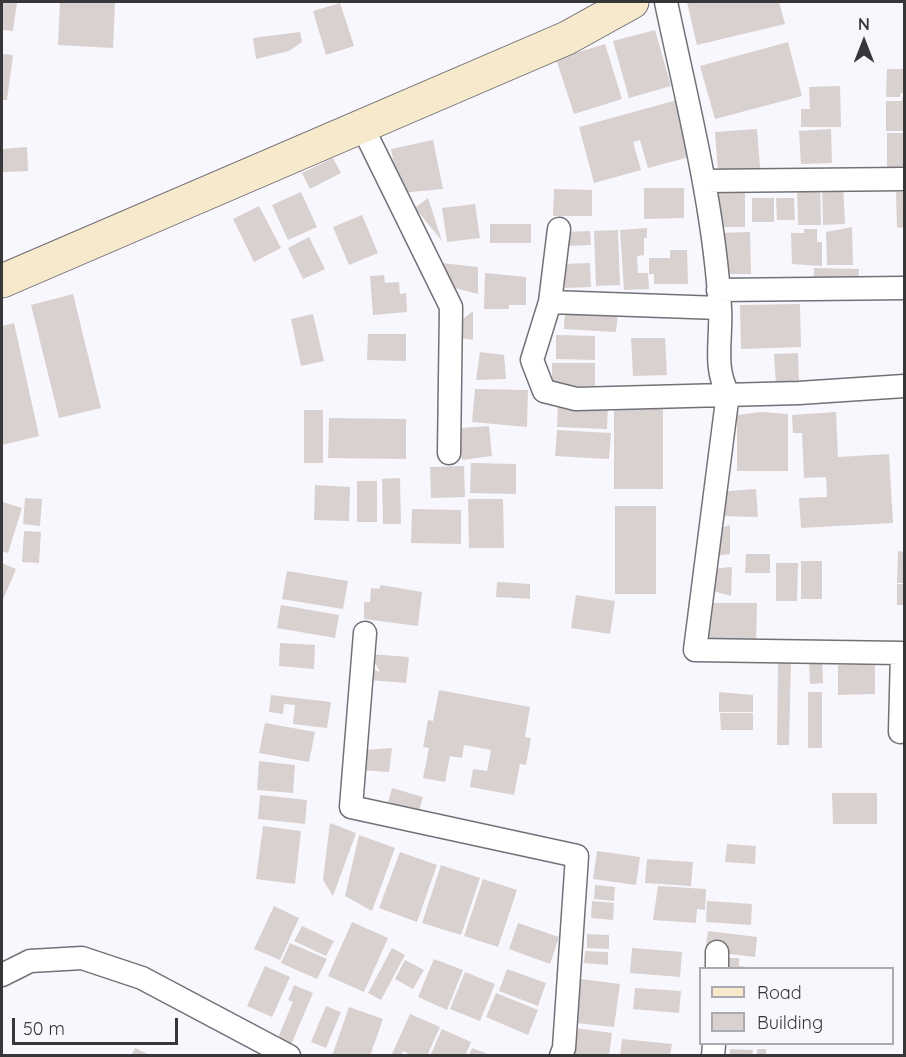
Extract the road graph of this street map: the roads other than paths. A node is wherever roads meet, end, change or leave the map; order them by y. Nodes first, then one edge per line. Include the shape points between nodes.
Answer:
1 (632, 2) edge
2 (666, 2) edge
3 (363, 128) junction
4 (904, 178) edge
5 (704, 181) junction
6 (560, 230) dead end
7 (2, 281) edge
8 (904, 288) edge
9 (719, 299) junction
10 (550, 302) junction
11 (904, 386) edge
12 (728, 393) junction
13 (904, 393) edge
14 (449, 453) dead end
15 (365, 633) dead end
16 (900, 732) dead end
17 (2, 975) edge
18 (289, 1056) edge
19 (561, 1056) edge

1 - 3 street via 567,38
2 - 5 street
3 - 7 street
3 - 14 street via 451,307
4 - 5 street
5 - 9 street
6 - 10 street
8 - 9 street
9 - 10 street
9 - 12 street via 720,379
10 - 12 street via 532,360 544,391 576,399
11 - 12 street
11 - 13 street
12 - 16 street via 695,650 902,653
15 - 19 street via 351,807 577,856
17 - 18 street via 30,961 82,958 142,978

